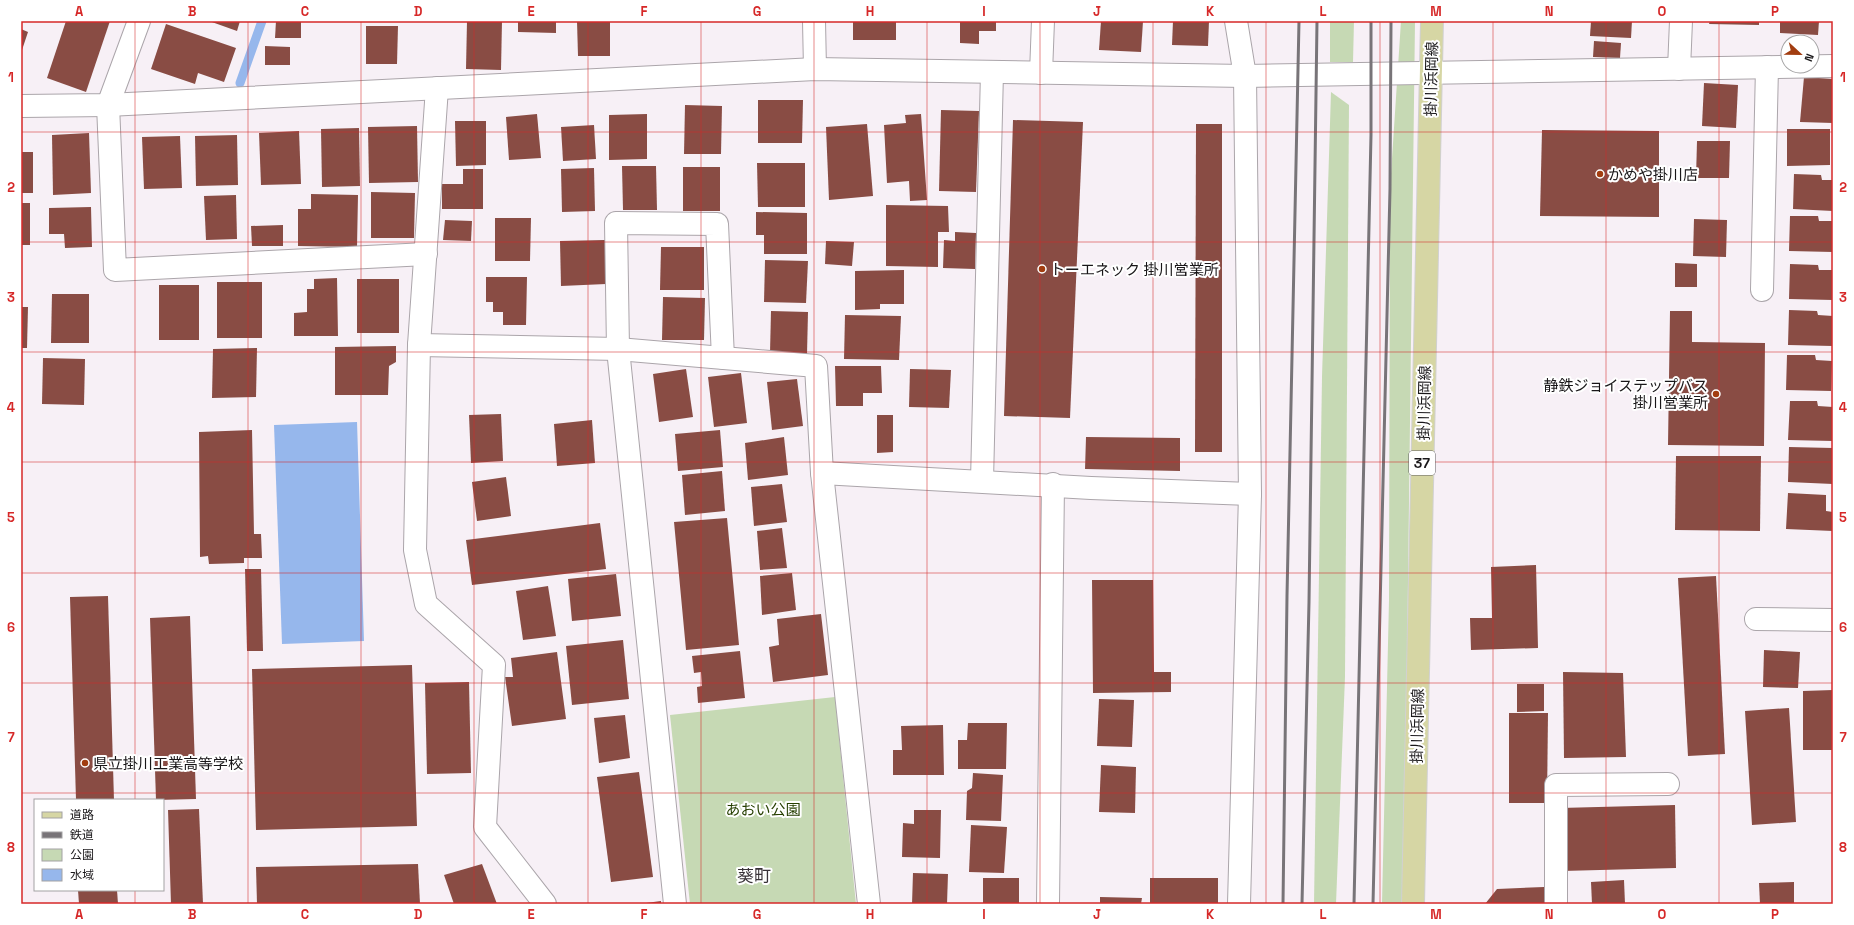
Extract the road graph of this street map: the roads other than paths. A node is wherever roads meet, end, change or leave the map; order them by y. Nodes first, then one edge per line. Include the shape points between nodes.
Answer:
1 (139, 21) edge
2 (814, 21) edge
3 (1044, 21) edge
4 (1236, 21) edge
5 (1432, 21) edge
6 (1681, 21) edge
7 (1833, 66) edge
8 (1767, 67) junction
9 (815, 69) junction
10 (1679, 69) junction
11 (992, 72) junction
12 (1041, 73) junction
13 (1431, 73) junction
14 (1245, 76) junction
15 (437, 88) junction
16 (108, 105) junction
17 (21, 106) edge
18 (426, 254) junction
19 (1762, 290) dead end
20 (419, 345) junction
21 (618, 349) junction
22 (723, 358) junction
23 (822, 473) junction
24 (982, 481) junction
25 (1053, 484) junction
26 (1250, 494) junction
27 (1756, 619) dead end
28 (1833, 620) edge
29 (1668, 784) dead end
30 (545, 904) edge
31 (675, 904) edge
32 (869, 904) edge
33 (1048, 904) edge
34 (1239, 904) edge
35 (1413, 904) edge
36 (1556, 904) edge

1 - 16 street
2 - 9 street
3 - 12 street
4 - 14 street
5 - 13 main road, 掛川浜岡線 / 37
6 - 10 street
7 - 8 street
8 - 10 street
8 - 19 street
9 - 11 street
9 - 15 street
10 - 13 street
11 - 12 street
11 - 24 street
12 - 14 street
13 - 14 street
13 - 35 main road, 掛川浜岡線 / 37
14 - 26 street
15 - 16 street
15 - 18 street
16 - 17 street
16 - 18 street via 114,270
18 - 20 street
20 - 21 street
20 - 30 street via 415,550 426,604 494,665 485,827
21 - 22 street
21 - 22 street via 616,223 717,224
21 - 31 street
22 - 23 street via 816,366
23 - 24 street
23 - 32 street
24 - 25 street
25 - 26 street via 1092,488
25 - 33 street
26 - 34 street
27 - 28 street
29 - 36 street via 1556,786

